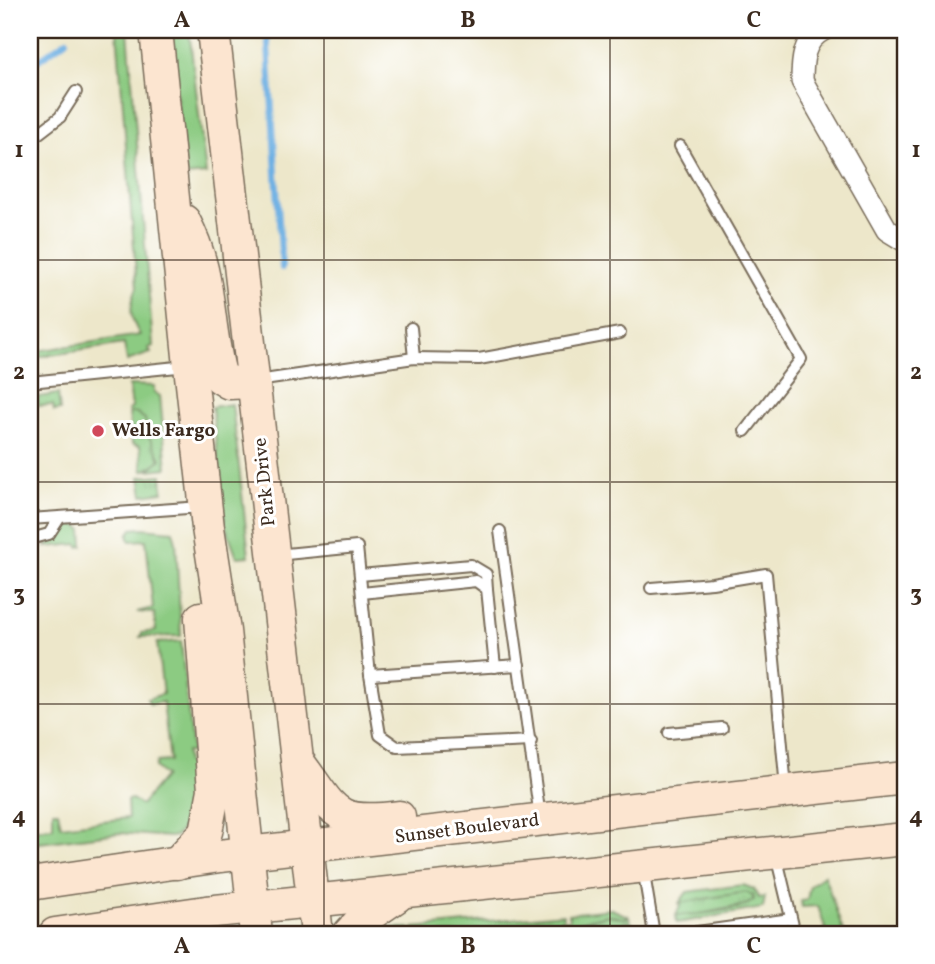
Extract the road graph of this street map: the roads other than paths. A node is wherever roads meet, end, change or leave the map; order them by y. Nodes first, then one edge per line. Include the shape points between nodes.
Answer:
1 (156, 30) edge
2 (213, 30) edge
3 (823, 30) edge
4 (76, 92) dead end
5 (30, 139) edge
6 (680, 146) dead end
7 (173, 198) junction
8 (905, 241) edge
9 (411, 328) dead end
10 (620, 333) dead end
11 (414, 358) junction
12 (190, 366) junction
13 (30, 382) edge
14 (254, 382) junction
15 (745, 431) dead end
16 (60, 517) junction
17 (206, 518) junction
18 (30, 519) edge
19 (500, 531) dead end
20 (30, 539) edge
21 (273, 555) junction
22 (360, 575) junction
23 (651, 588) dead end
24 (487, 589) junction
25 (362, 593) junction
26 (519, 665) junction
27 (495, 667) junction
28 (370, 675) junction
29 (722, 728) dead end
30 (669, 733) dead end
31 (531, 741) junction
32 (296, 759) junction
33 (905, 778) edge
34 (786, 792) junction
35 (533, 821) junction
36 (905, 839) edge
37 (306, 847) junction
38 (247, 853) junction
39 (775, 853) junction
40 (177, 863) junction
41 (643, 867) junction
42 (30, 884) edge
43 (401, 893) junction
44 (313, 902) junction
45 (791, 919) junction
46 (254, 921) edge
47 (55, 934) edge
48 (317, 934) edge
49 (349, 934) edge
50 (654, 934) edge
51 (689, 934) edge
52 (794, 934) edge

1 - 7 main road
2 - 14 main road, Park Drive
3 - 8 street via 802,54 802,81 887,230
4 - 5 lane via 60,117
6 - 15 lane via 801,359
7 - 12 main road
7 - 14 main road via 201,256 221,378 229,383
9 - 11 lane
10 - 11 lane via 479,359
11 - 14 lane
12 - 13 lane
12 - 17 main road
14 - 21 main road, Park Drive
16 - 17 lane
16 - 18 lane
16 - 20 lane via 49,534
17 - 38 main road via 224,631
17 - 40 main road via 196,562 214,790 206,832
19 - 26 lane
21 - 22 lane via 357,547
21 - 32 main road, Park Drive
22 - 24 lane via 471,565 486,574
22 - 25 lane
23 - 34 lane via 766,574
24 - 25 lane via 465,580
24 - 27 lane
25 - 28 lane
26 - 27 lane
26 - 31 lane
27 - 28 lane
28 - 31 lane via 380,735 397,747
29 - 30 lane
31 - 35 lane
32 - 35 main road via 328,806 348,818 368,822 499,808
32 - 37 main road, Park Drive
33 - 34 main road, Sunset Boulevard
34 - 35 main road, Sunset Boulevard
35 - 37 main road, Sunset Boulevard
36 - 39 main road
37 - 38 main road, Sunset Boulevard
37 - 44 main road, Park Drive
38 - 40 main road, Sunset Boulevard
38 - 46 main road
39 - 41 main road
39 - 45 lane
40 - 42 main road, Sunset Boulevard
41 - 43 main road
41 - 50 lane
43 - 44 main road
43 - 49 main road
44 - 46 main road
44 - 48 main road, Park Drive
45 - 51 lane
45 - 52 lane
46 - 47 main road

